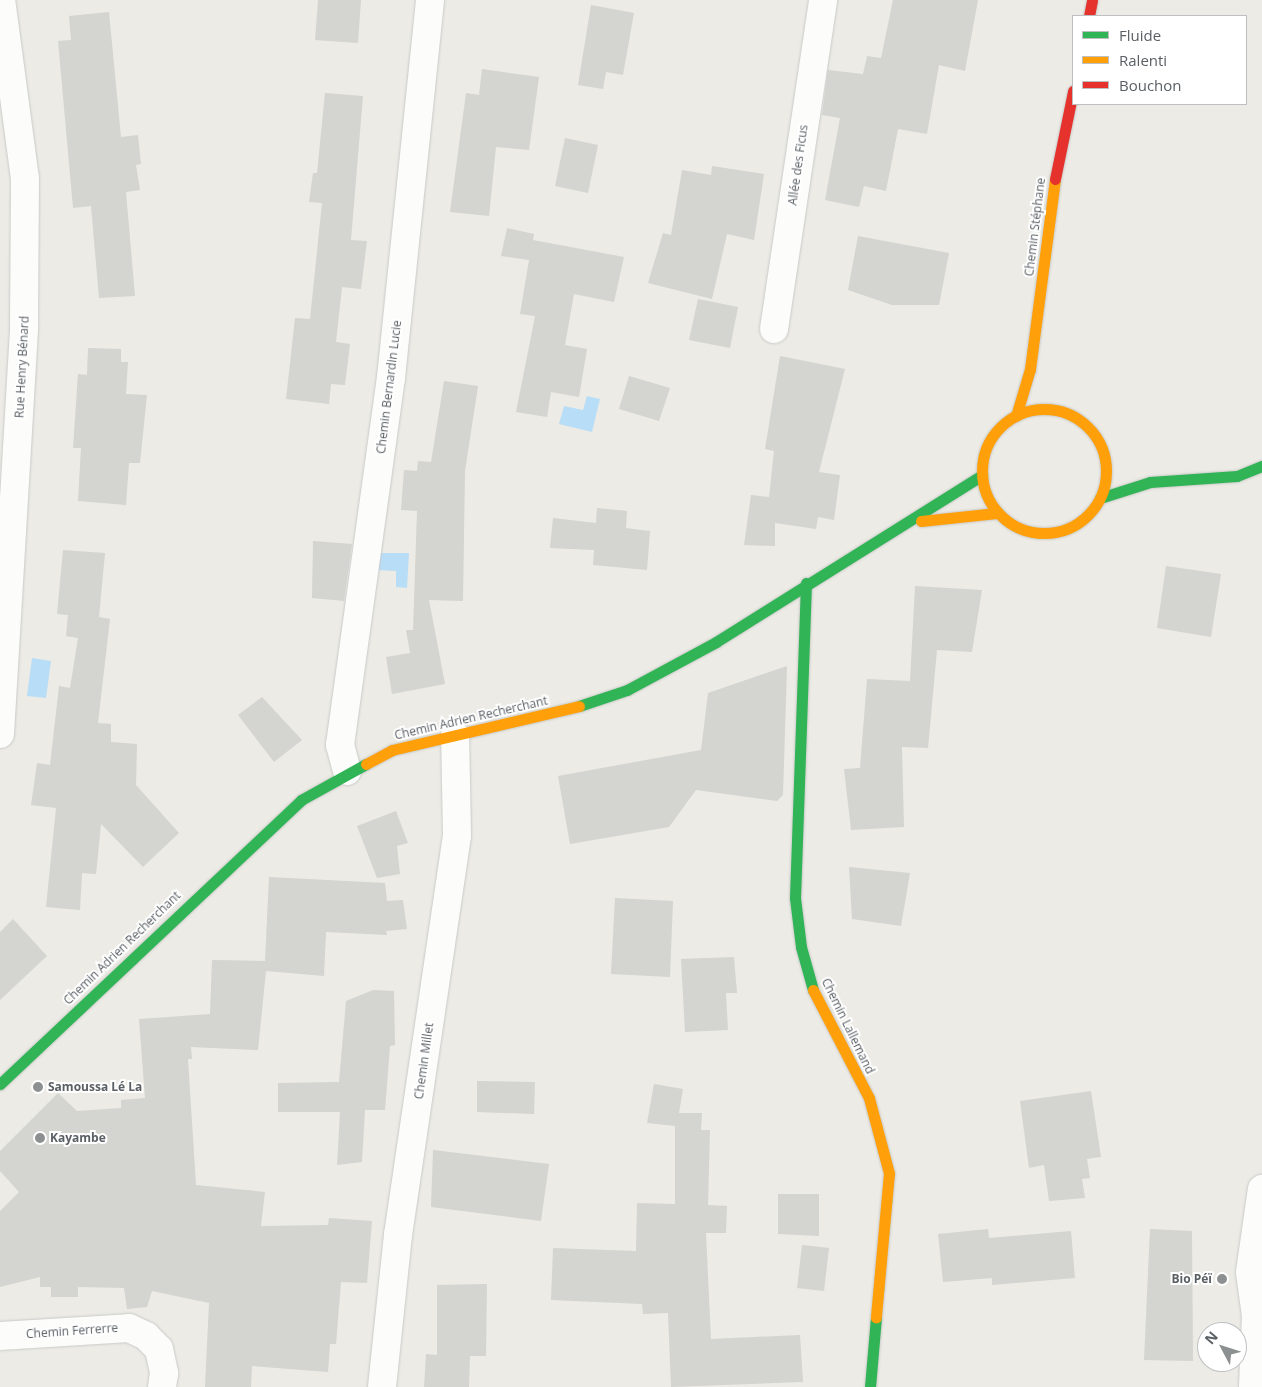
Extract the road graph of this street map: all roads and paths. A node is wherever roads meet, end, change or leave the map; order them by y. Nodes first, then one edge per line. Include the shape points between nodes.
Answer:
1 (2, 0) edge
2 (430, 0) edge
3 (823, 0) edge
4 (1092, 0) edge
5 (1089, 15) edge
6 (1072, 96) edge
7 (774, 329) dead end
8 (1030, 369) junction
9 (1057, 410) junction
10 (1016, 416) junction
11 (1106, 465) junction
12 (1262, 466) edge
13 (982, 475) junction
14 (1150, 482) junction
15 (1100, 498) junction
16 (997, 513) junction
17 (905, 524) junction
18 (806, 583) junction
19 (0, 734) edge
20 (455, 735) junction
21 (347, 772) junction
22 (0, 1084) edge
23 (1262, 1189) edge
24 (0, 1336) edge
25 (162, 1387) edge
26 (382, 1387) edge
27 (870, 1387) edge
28 (1253, 1387) edge

1 - 19 street, Rue Henry Bénard via 25,189 24,325
2 - 21 street, Chemin Bernardin Lucie via 391,378 340,745
3 - 7 street, Allée des Ficus
4 - 5 main road
6 - 8 main road, Chemin Stéphane via 1055,178
8 - 9 main road
8 - 10 main road, Chemin Stéphane
9 - 10 main road
9 - 11 main road via 1085,424 1095,436
10 - 13 main road via 990,441
11 - 14 main road
11 - 15 main road
12 - 14 main road via 1237,476
13 - 16 main road
13 - 17 main road, Chemin Adrien Recherchant
14 - 15 main road
15 - 16 main road via 1072,527 1052,533 1013,525
16 - 17 main road, Chemin Adrien Recherchant
17 - 18 main road, Chemin Adrien Recherchant
18 - 20 main road, Chemin Adrien Recherchant via 716,642 627,690 559,712
18 - 27 main road, Chemin Lallemand via 795,898 801,947 813,989 869,1098 889,1173
20 - 21 main road, Chemin Adrien Recherchant via 392,750
20 - 26 street, Chemin Millet via 457,836 398,1235
21 - 22 main road, Chemin Adrien Recherchant via 301,800
23 - 28 street via 1250,1272 1256,1316
24 - 25 street, Chemin Ferrerre via 129,1328 146,1336 159,1349 164,1373

